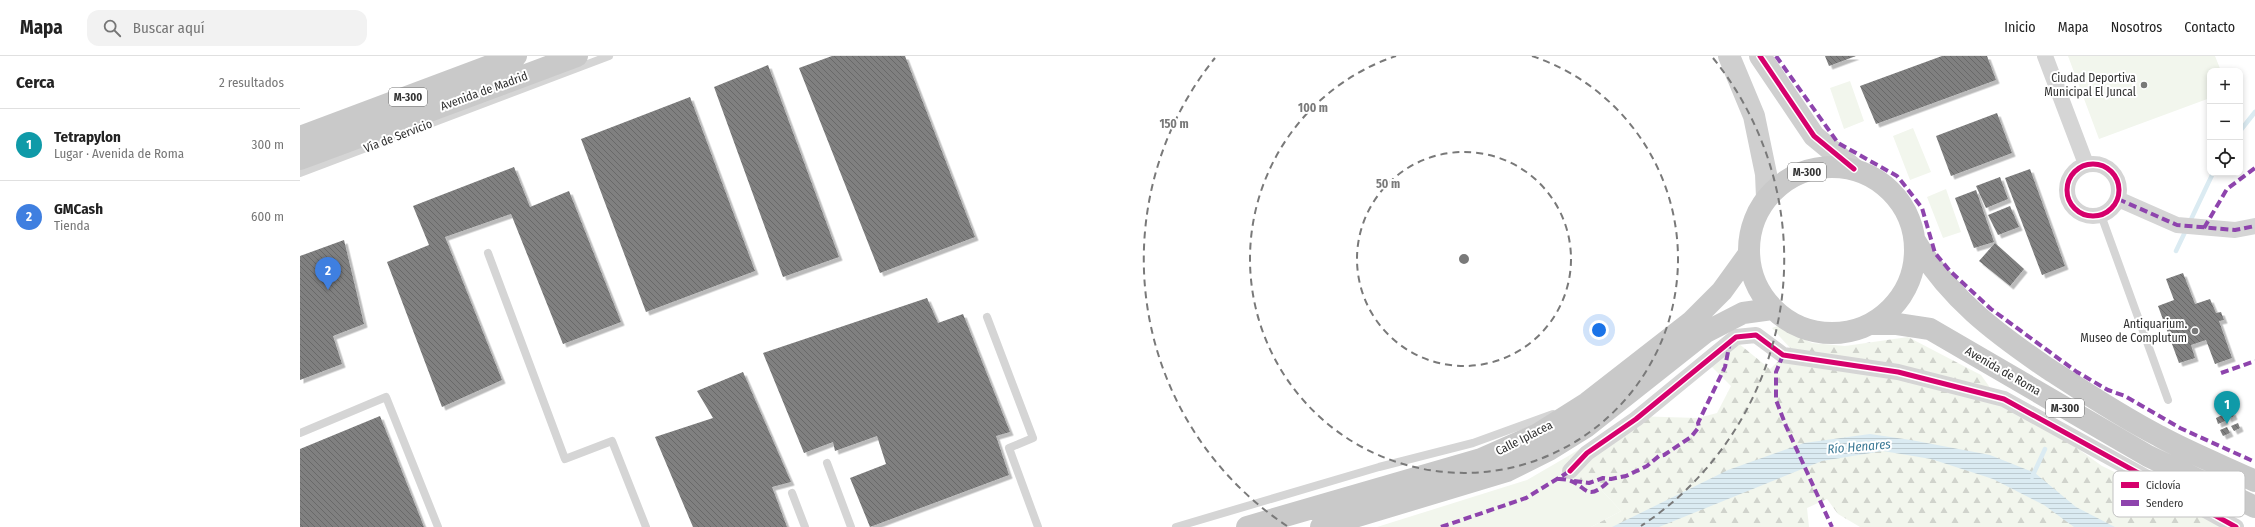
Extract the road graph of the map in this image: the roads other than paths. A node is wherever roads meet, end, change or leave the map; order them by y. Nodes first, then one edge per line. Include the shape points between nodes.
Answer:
1 (516, 56) edge
2 (577, 56) edge
3 (596, 56) edge
4 (609, 56) edge
5 (1729, 56) edge
6 (1760, 56) edge
7 (2045, 56) edge
8 (483, 92) junction
9 (300, 137) edge
10 (300, 159) edge
11 (2086, 164) junction
12 (1854, 169) junction
13 (300, 173) edge
14 (1767, 197) junction
15 (2118, 199) junction
16 (2101, 215) junction
17 (2255, 226) edge
18 (1915, 241) junction
19 (488, 253) dead end
20 (1748, 255) junction
21 (1772, 309) junction
22 (987, 316) dead end
23 (1872, 324) junction
24 (2168, 400) dead end
25 (1587, 403) junction
26 (300, 433) edge
27 (827, 463) dead end
28 (1570, 471) dead end
29 (2134, 471) edge
30 (2180, 471) edge
31 (2233, 471) edge
32 (2245, 476) edge
33 (2255, 481) edge
34 (792, 493) dead end
35 (2245, 501) edge
36 (2255, 506) edge
37 (2218, 517) edge
38 (438, 527) edge
39 (646, 527) edge
40 (805, 527) edge
41 (851, 527) edge
42 (1038, 527) edge
43 (1176, 527) edge
44 (1247, 527) edge
45 (1321, 527) edge
46 (2236, 527) edge

1 - 9 main road, Avenida de Madrid / M-300
2 - 8 main road, Avenida de Madrid / M-300
3 - 8 lane, M-300
4 - 13 lane, Vía de Servicio / M-300
5 - 14 street via 1754,116 1766,174
6 - 12 street, M-300 via 1814,136
7 - 11 street
8 - 10 main road, Avenida de Madrid / M-300
11 - 15 street via 2101,164 2113,172 2119,184
11 - 16 street via 2074,171 2067,182 2067,196 2073,208 2085,215
12 - 14 main road, M-300 via 1822,167 1791,177
12 - 18 main road, M-300 via 1877,179 1896,196 1909,217
14 - 20 main road, M-300 via 1752,224
15 - 16 street via 2111,210
15 - 17 street via 2177,225 2235,230
16 - 24 lane
18 - 23 main road, M-300 via 1912,274 1897,303
18 - 31 main road, Avenida de Roma / M-300 via 1931,267 1955,296 2002,337 2098,402 2160,437
19 - 39 lane via 565,459 612,440
20 - 21 main road, M-300 via 1754,281
20 - 25 main road, Calle Iplacea via 1722,291 1691,322
21 - 23 main road, M-300 via 1794,325 1819,333 1846,332
21 - 45 main road, Calle Iplacea via 1743,313 1706,332 1586,427 1507,471
22 - 42 lane via 1033,438 1009,448
23 - 30 main road, Avenida de Roma / M-300 via 1897,324 1930,329 2148,456
25 - 43 lane via 1473,443 1379,467
25 - 44 main road, Calle Iplacea via 1538,434 1481,459
26 - 38 lane via 386,397
27 - 41 lane
28 - 29 street via 1587,453 1636,419 1736,337 1756,335 1783,355 1898,372 2004,399
32 - 33 main road, Avenida de Roma / M-300
34 - 40 lane
35 - 36 main road, Avenida de Roma / M-300
37 - 46 street

